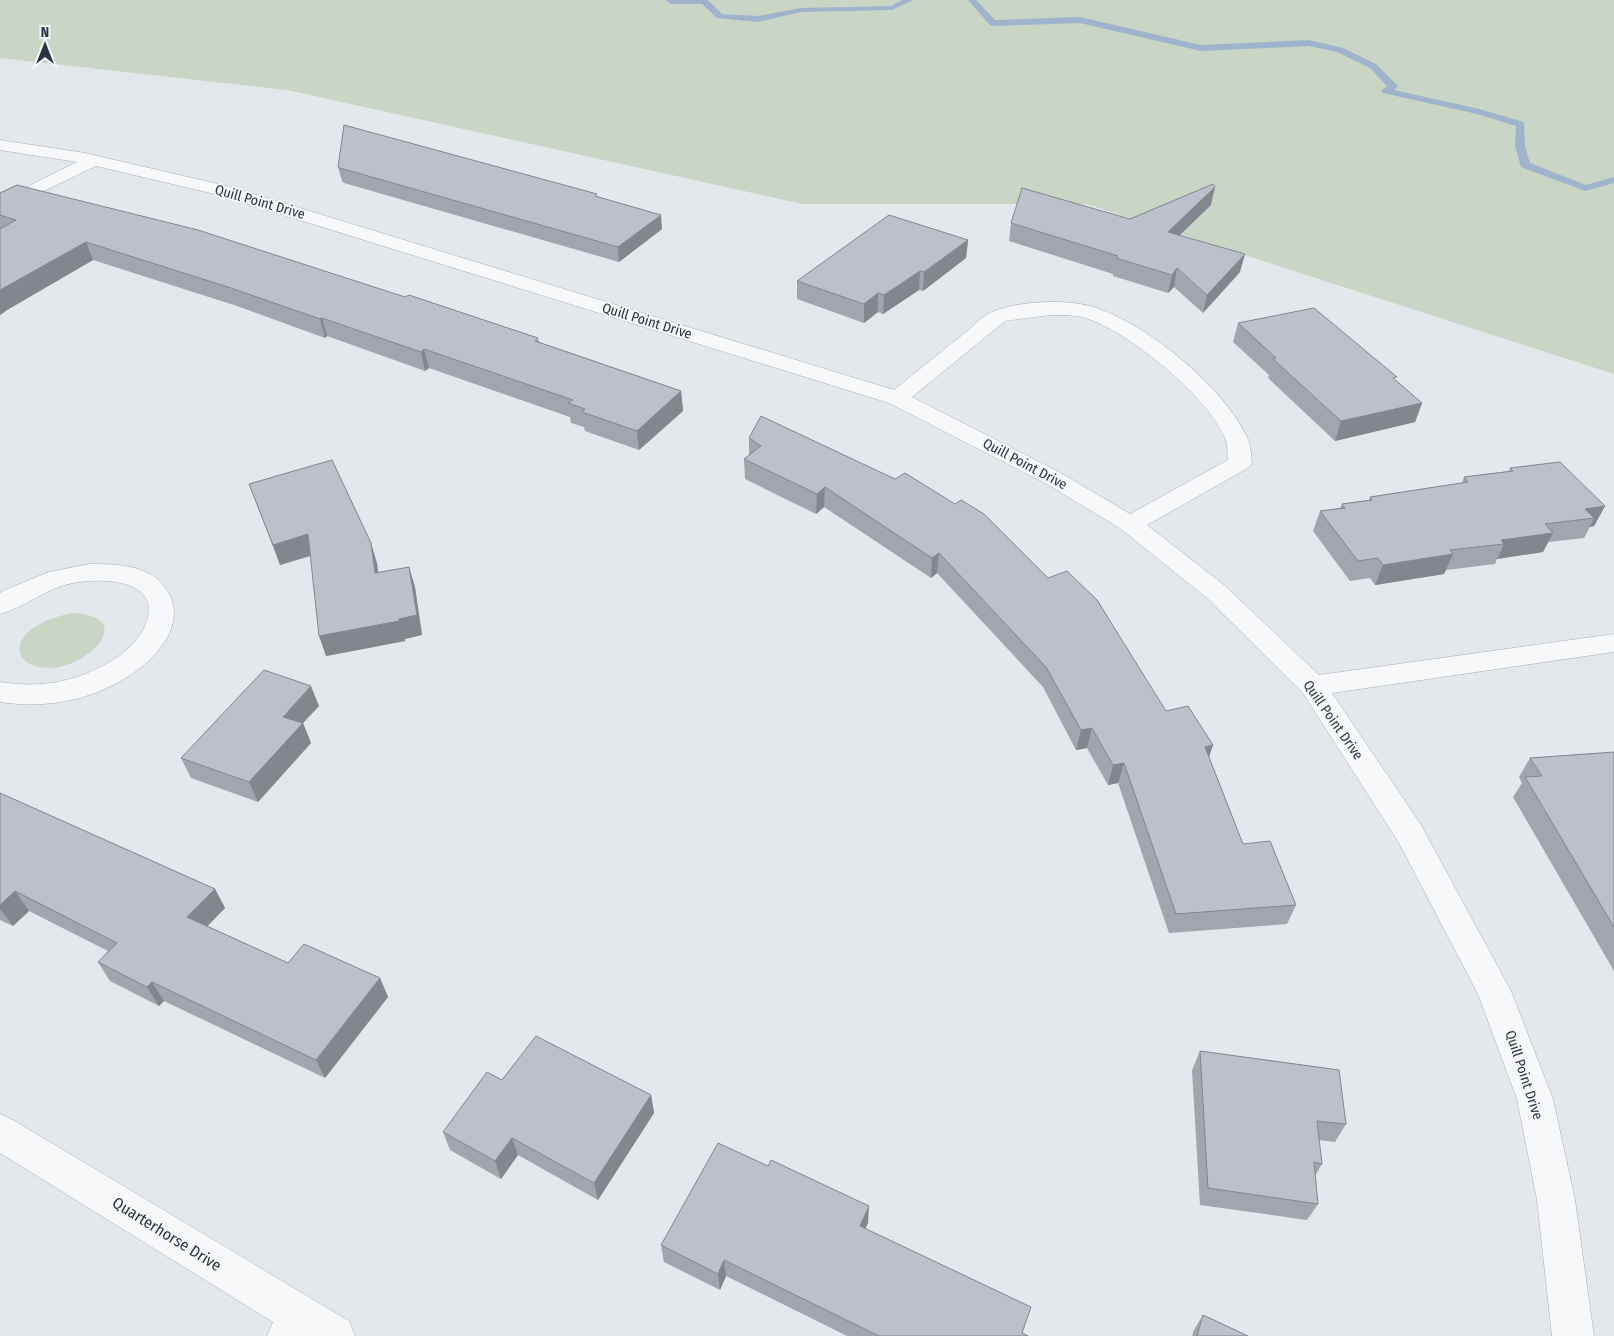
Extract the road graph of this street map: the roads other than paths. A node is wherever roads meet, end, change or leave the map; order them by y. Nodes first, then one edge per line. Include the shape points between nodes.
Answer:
1 (0, 145) edge
2 (92, 161) junction
3 (0, 207) edge
4 (897, 398) junction
5 (1130, 524) junction
6 (0, 605) edge
7 (1614, 643) edge
8 (1312, 686) junction
9 (0, 692) edge
10 (0, 1132) edge
11 (294, 1326) edge
12 (334, 1336) edge
13 (1573, 1336) edge

1 - 2 street, Quill Point Drive
2 - 3 street
2 - 4 street, Quill Point Drive via 225,191
4 - 5 street, Quill Point Drive via 1053,478
4 - 5 street via 998,317 1018,311 1084,311 1118,324 1154,347 1218,409 1236,438 1240,463
5 - 8 street, Quill Point Drive via 1216,592
6 - 9 street via 48,580 77,572 105,571 129,575 149,584 159,598 162,615 155,634 139,654 115,672 54,694 23,696
7 - 8 street
8 - 13 street, Quill Point Drive via 1410,834 1494,991 1535,1099 1556,1200
10 - 11 street, Quarterhorse Drive
11 - 12 street, Quarterhorse Drive

